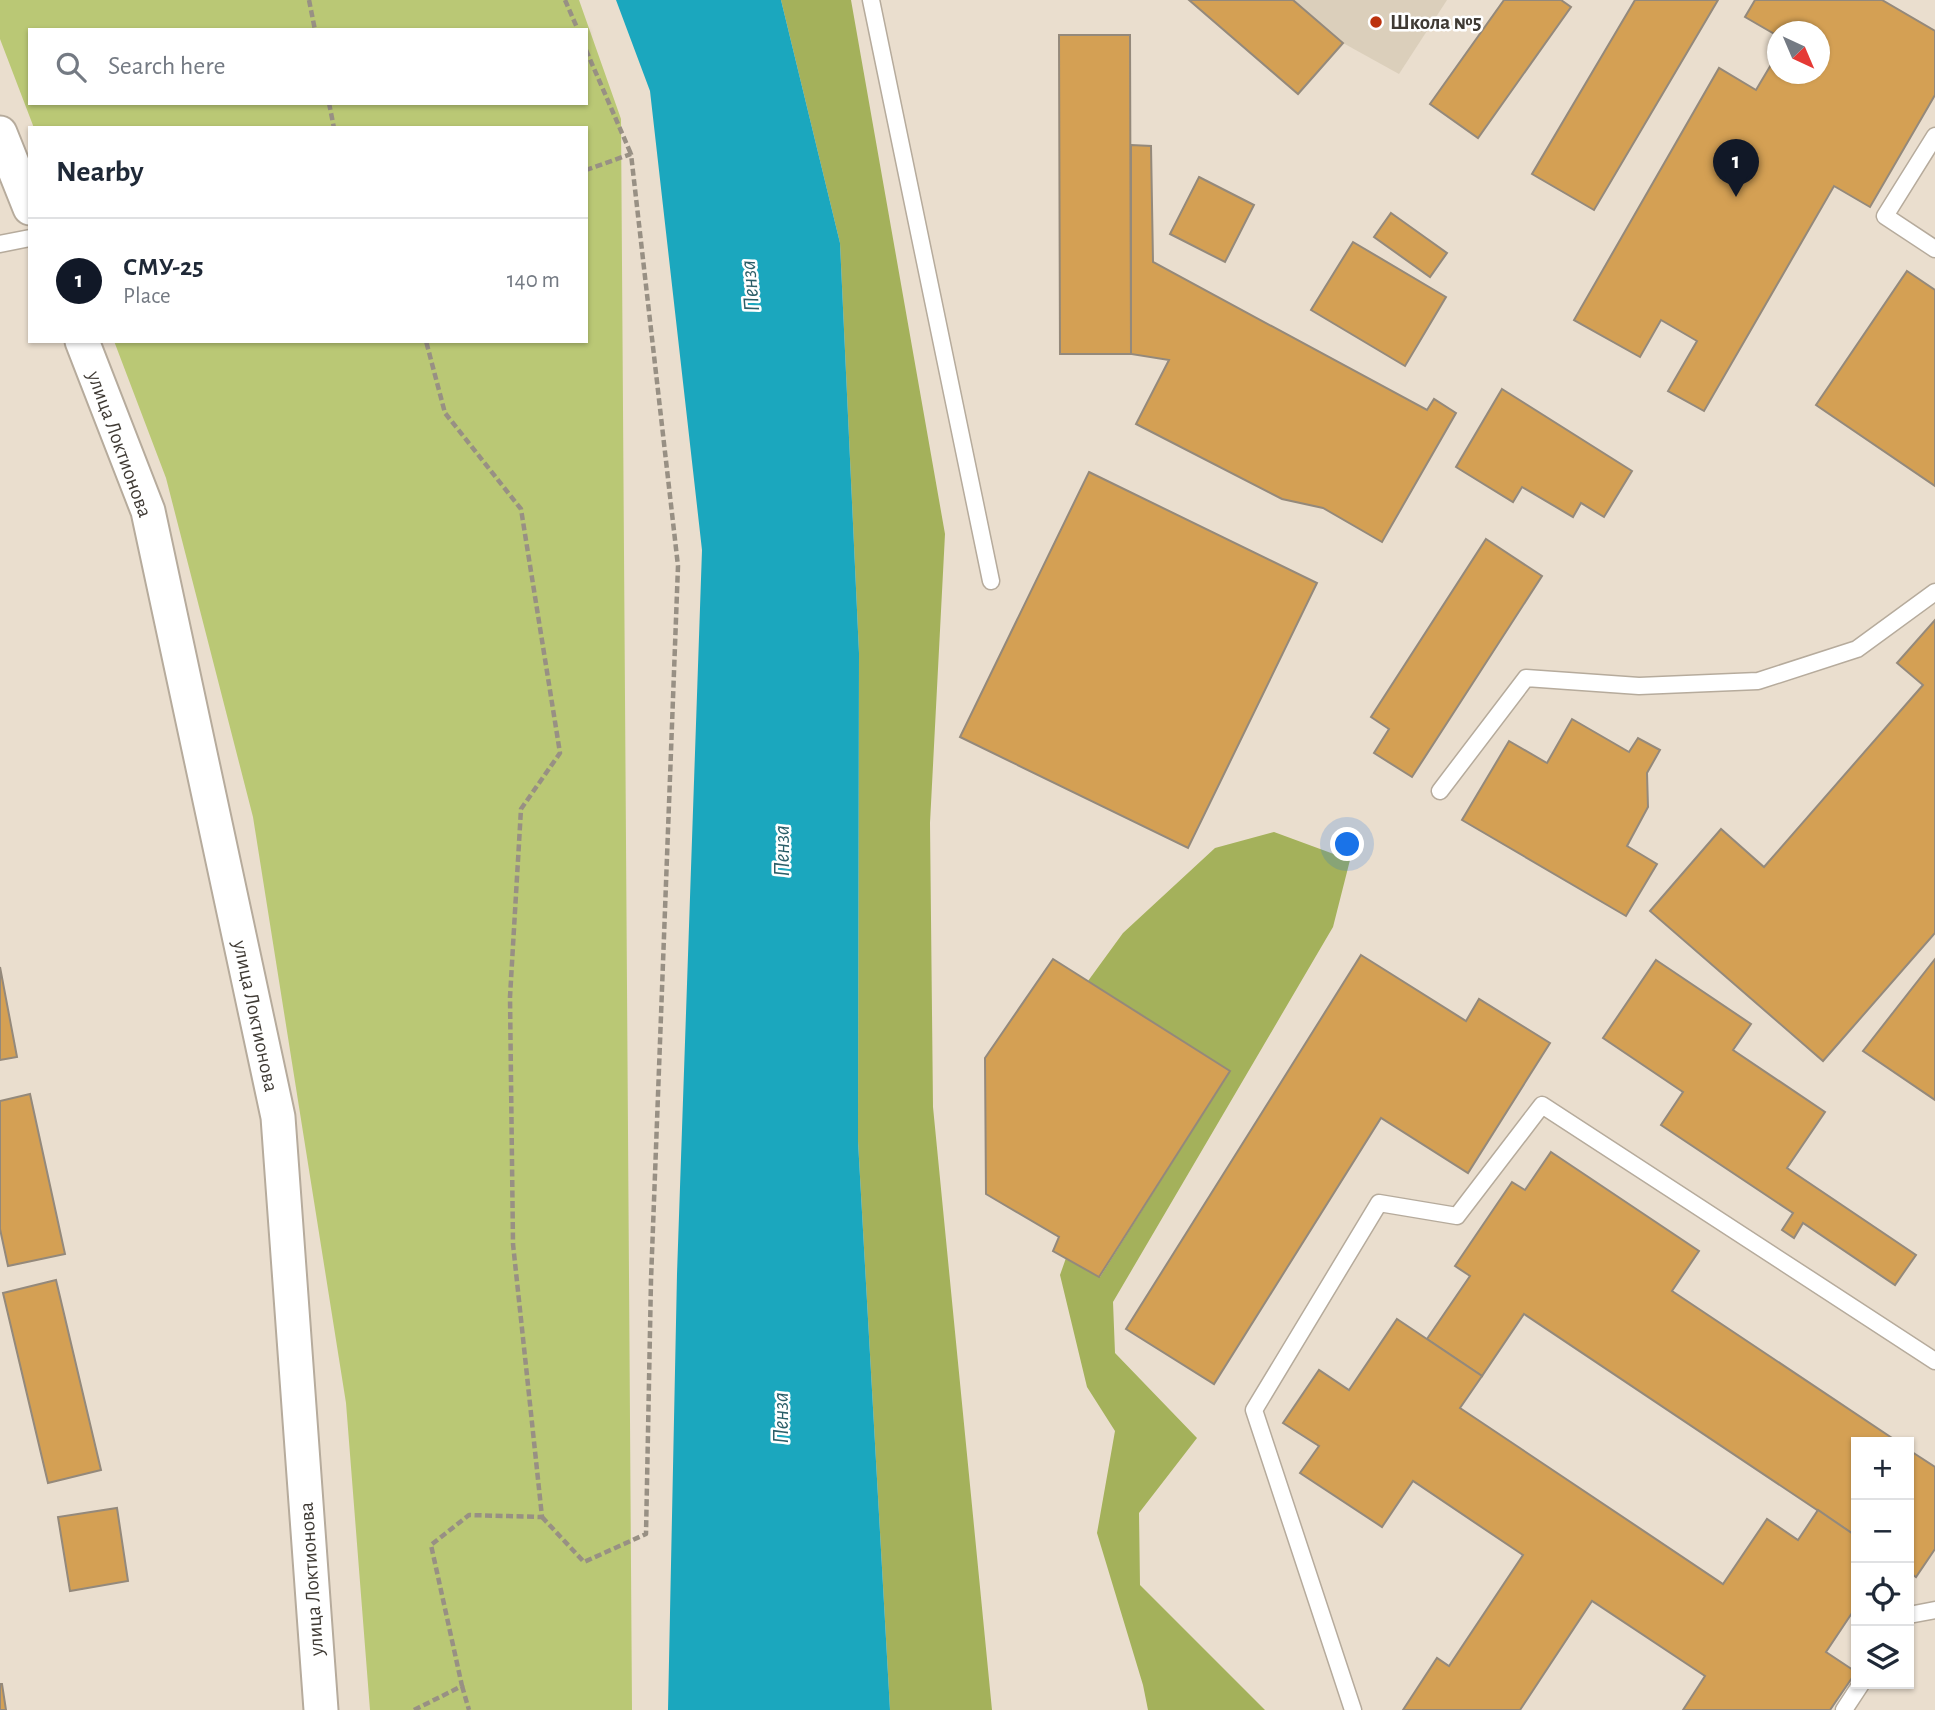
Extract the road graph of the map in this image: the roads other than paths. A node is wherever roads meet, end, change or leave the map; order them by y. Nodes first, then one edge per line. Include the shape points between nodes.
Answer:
1 (871, 0) edge
2 (0, 132) edge
3 (1935, 136) edge
4 (28, 203) edge
5 (28, 238) edge
6 (0, 244) edge
7 (1935, 249) edge
8 (83, 343) edge
9 (991, 581) dead end
10 (1935, 592) edge
11 (1440, 791) dead end
12 (1935, 1361) edge
13 (1935, 1610) edge
14 (1914, 1614) edge
15 (1858, 1689) edge
16 (321, 1710) edge
17 (1353, 1710) edge
18 (1844, 1710) edge

1 - 9 lane
2 - 4 street
3 - 7 lane via 1885,216
5 - 6 lane
8 - 16 street, улица Локтионова via 148,511 278,1117
10 - 11 lane via 1857,649 1758,681 1639,686 1526,678
12 - 17 lane via 1542,1105 1457,1216 1379,1203 1254,1410
13 - 14 lane
15 - 18 lane

